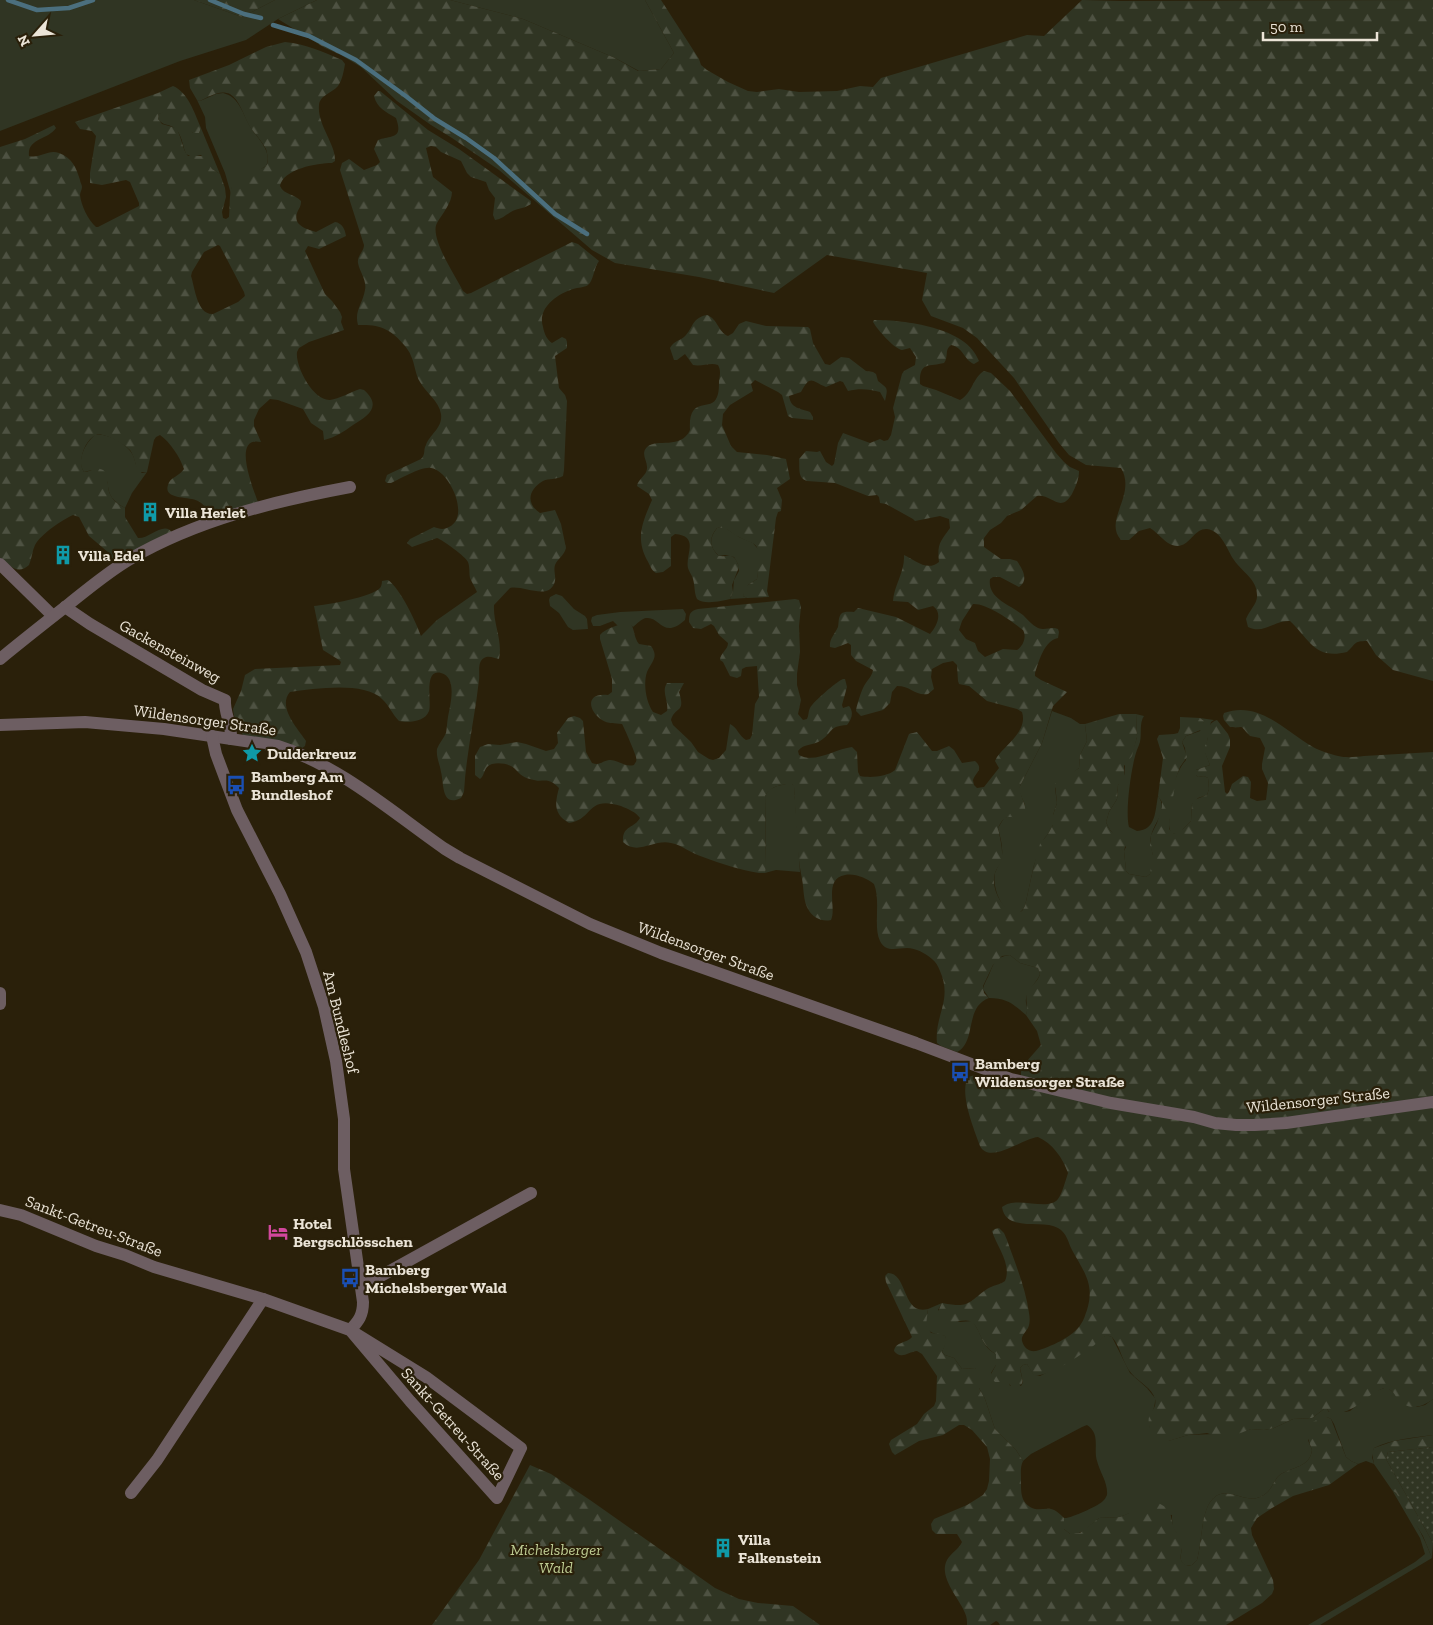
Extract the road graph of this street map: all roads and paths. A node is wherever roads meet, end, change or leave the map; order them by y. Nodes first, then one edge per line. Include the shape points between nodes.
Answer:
1 (350, 487) dead end
2 (0, 564) edge
3 (65, 606) junction
4 (53, 616) junction
5 (0, 659) edge
6 (0, 725) edge
7 (212, 736) junction
8 (232, 739) junction
9 (1433, 1102) edge
10 (531, 1193) dead end
11 (0, 1210) edge
12 (361, 1287) junction
13 (263, 1299) junction
14 (350, 1330) junction
15 (131, 1493) dead end

1 - 3 street via 275,503 200,526 130,559
2 - 4 street
3 - 4 street
3 - 8 street, Gackensteinweg via 202,690 225,700
4 - 5 street
6 - 7 street, Wildensorger Straße via 85,722
7 - 8 street, Wildensorger Straße
7 - 12 street, Am Bundleshof via 237,810 306,952 324,1007 344,1118 344,1169
8 - 9 street, Wildensorger Straße via 278,746 318,762 460,858 590,924 660,953 916,1042 1011,1079 1111,1103 1236,1125 1286,1123
10 - 12 street
11 - 13 street, Sankt-Getreu-Straße via 21,1215 154,1267
12 - 14 street, Am Bundleshof via 363,1313
13 - 14 street, Sankt-Getreu-Straße
13 - 15 street via 157,1460
14 - 14 street, Sankt-Getreu-Straße via 410,1401 498,1498 521,1448 426,1377

